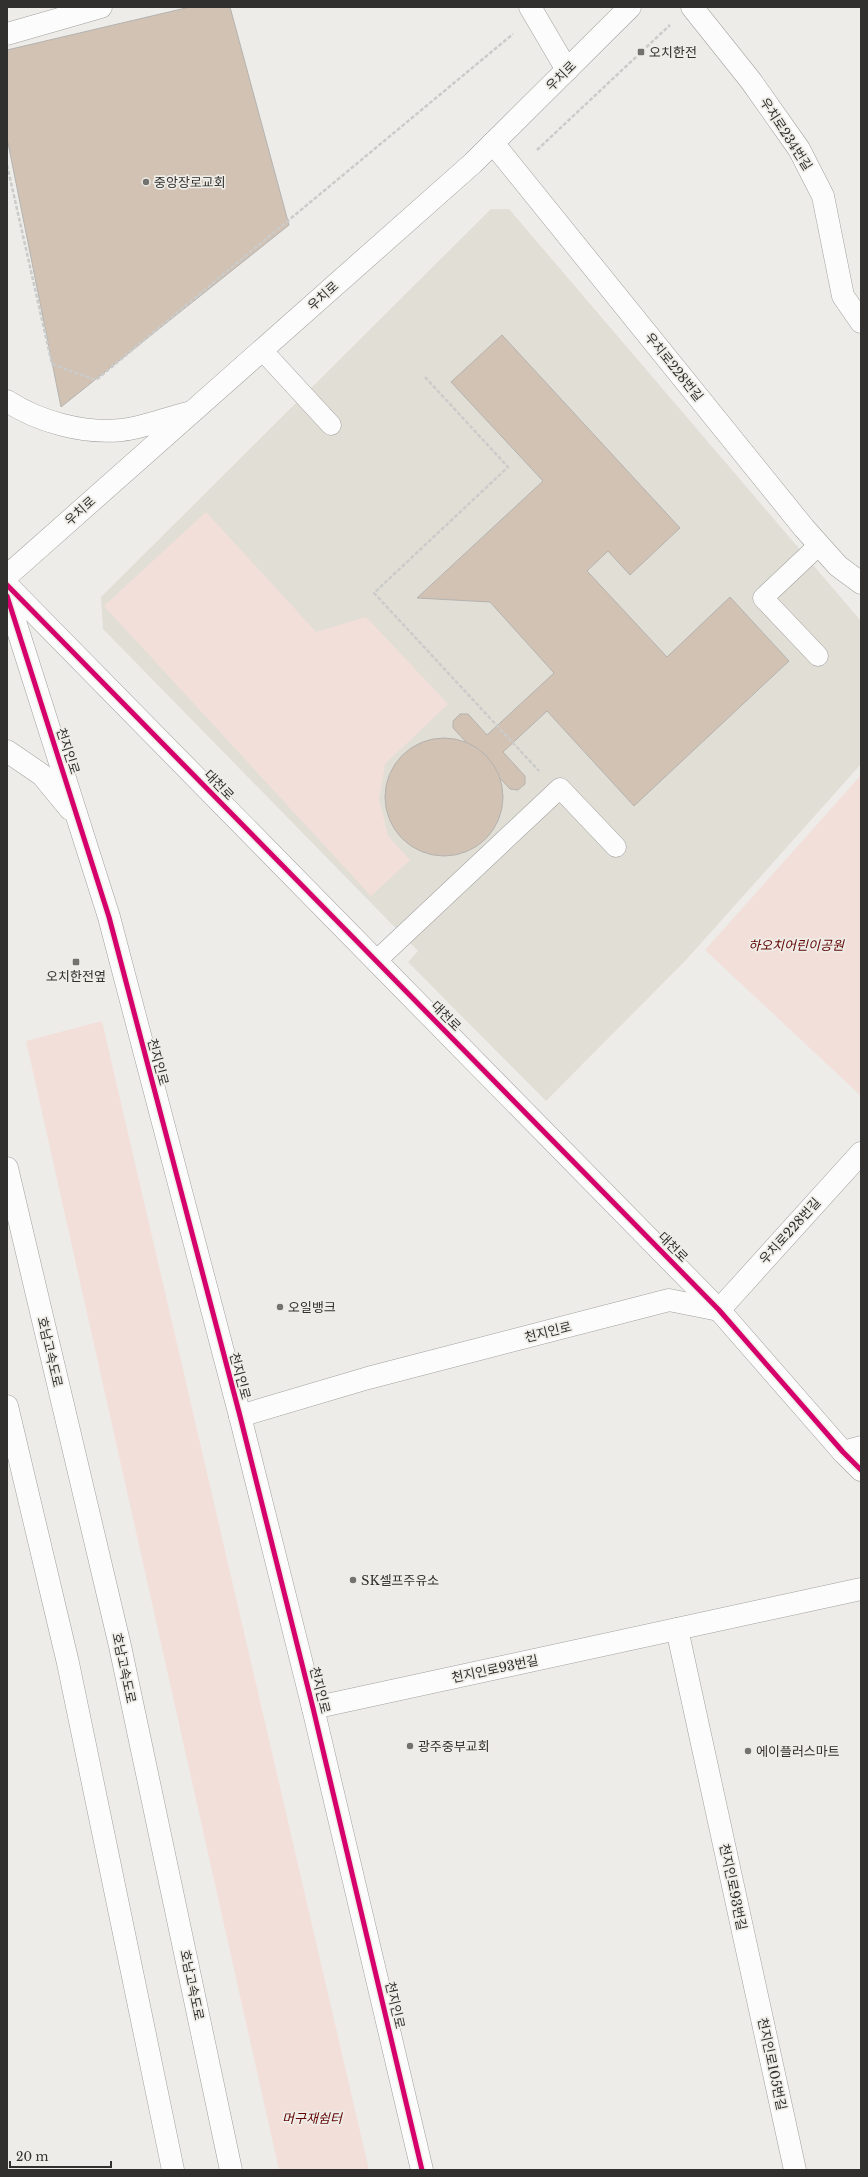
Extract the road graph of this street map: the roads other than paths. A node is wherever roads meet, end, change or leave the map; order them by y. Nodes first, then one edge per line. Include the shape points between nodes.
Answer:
1 (101, 7) edge
2 (630, 7) edge
3 (692, 7) edge
4 (532, 11) edge
5 (7, 34) edge
6 (567, 70) junction
7 (493, 143) junction
8 (861, 322) edge
9 (262, 350) junction
10 (7, 401) edge
11 (193, 411) junction
12 (331, 425) dead end
13 (820, 545) junction
14 (7, 576) edge
15 (861, 584) edge
16 (7, 585) edge
17 (7, 596) edge
18 (818, 656) dead end
19 (7, 751) edge
20 (78, 818) junction
21 (616, 847) dead end
22 (376, 961) junction
23 (861, 1153) edge
24 (7, 1168) edge
25 (719, 1310) junction
26 (7, 1406) edge
27 (240, 1416) junction
28 (852, 1450) edge
29 (861, 1470) edge
30 (861, 1589) edge
31 (677, 1629) junction
32 (313, 1708) junction
33 (749, 1958) joint
34 (173, 2170) edge
35 (231, 2170) edge
36 (422, 2170) edge
37 (795, 2170) edge

1 - 5 main road
2 - 6 main road, 우치로
3 - 8 main road, 우치로234번길 via 751,81 799,149 823,196 843,296
4 - 6 main road
6 - 7 main road, 우치로
7 - 9 main road, 우치로
7 - 13 main road, 우치로228번길
9 - 11 main road, 우치로
9 - 12 lane
10 - 11 main road via 20,410 56,423 84,429 122,430
11 - 14 main road, 우치로
13 - 15 main road, 우치로228번길 via 838,566
13 - 18 lane via 763,598
16 - 22 main road, 대천로
17 - 20 main road, 천지인로
19 - 20 main road via 42,775
20 - 27 main road, 천지인로 via 109,917
21 - 22 lane via 560,788
22 - 25 main road, 대천로
23 - 25 main road, 우치로228번길
24 - 35 main road, 호남고속도로 via 120,1646
25 - 27 main road, 천지인로 via 669,1300 368,1378
25 - 28 main road, 대천로
26 - 34 main road via 68,1663
27 - 32 main road, 천지인로
28 - 29 main road, 대천로
30 - 31 main road, 천지인로93번길
31 - 32 main road, 천지인로93번길
31 - 33 main road, 천지인로93번길
32 - 36 main road, 천지인로
33 - 37 main road, 천지인로105번길

